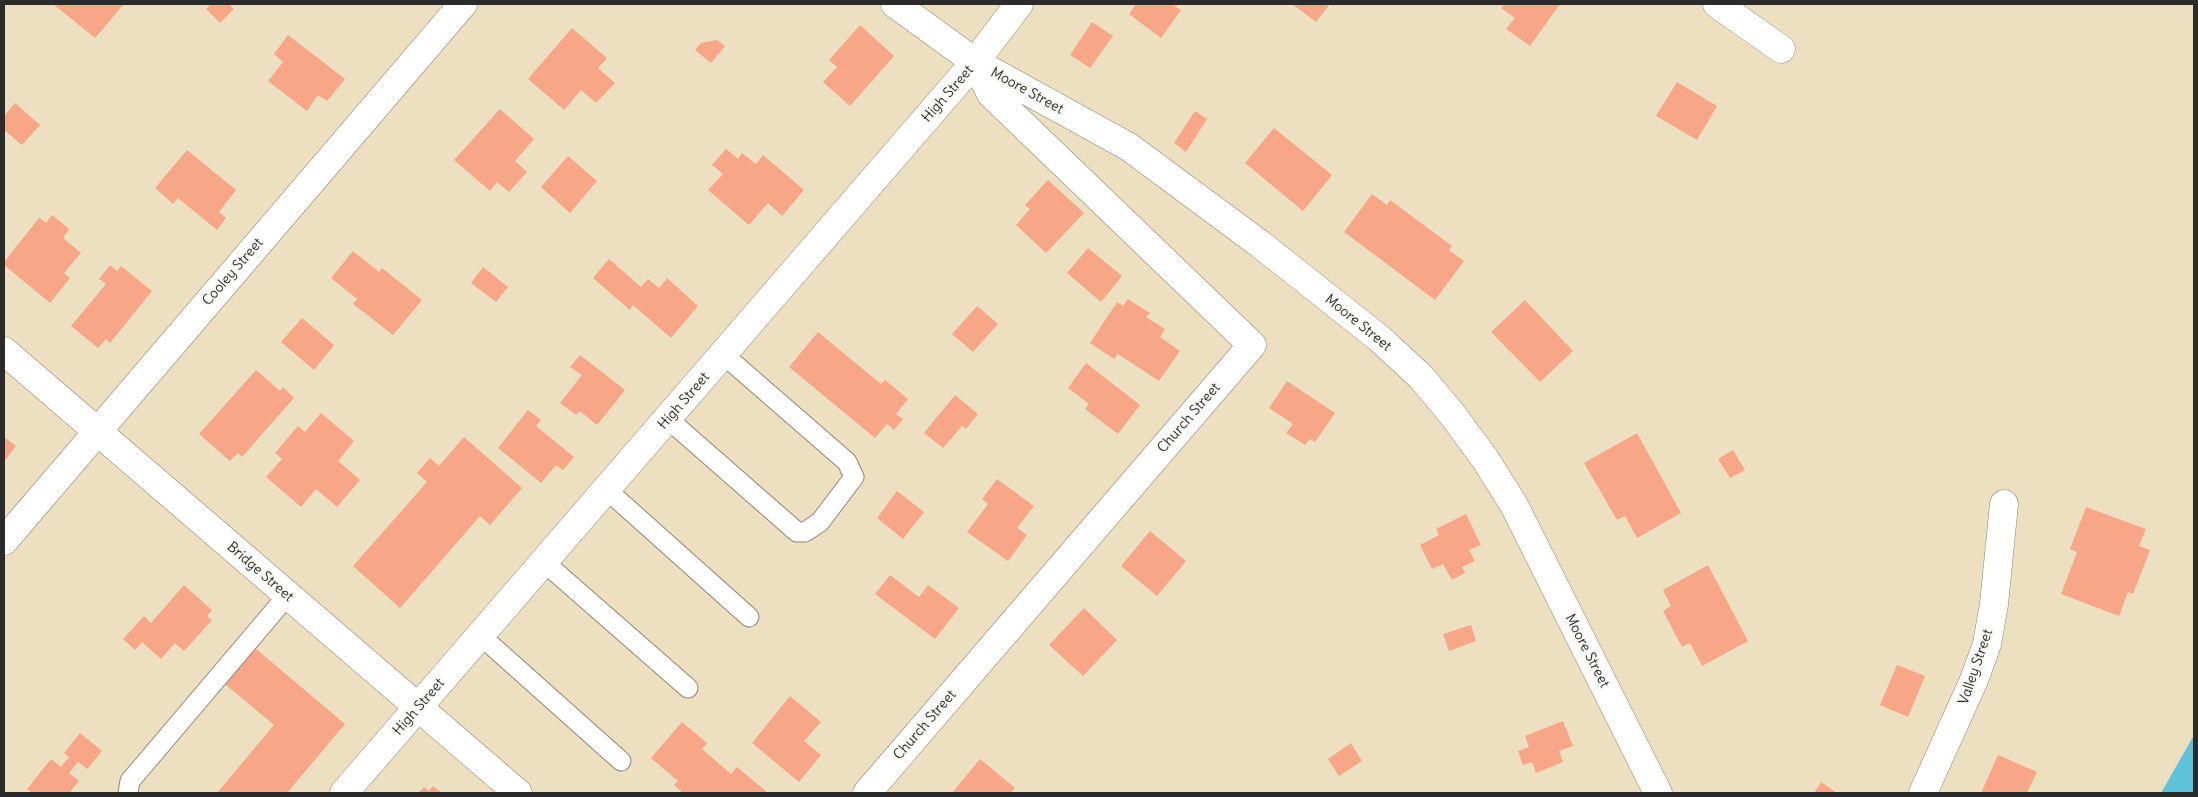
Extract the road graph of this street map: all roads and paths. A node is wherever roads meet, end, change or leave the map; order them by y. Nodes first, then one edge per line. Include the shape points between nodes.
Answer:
1 (463, 4) edge
2 (895, 4) edge
3 (1019, 4) edge
4 (1717, 4) edge
5 (1781, 49) dead end
6 (975, 62) junction
7 (4, 351) edge
8 (724, 355) junction
9 (668, 419) junction
10 (98, 431) junction
11 (607, 490) junction
12 (2004, 504) dead end
13 (4, 541) edge
14 (544, 562) junction
15 (288, 596) junction
16 (748, 617) dead end
17 (481, 636) junction
18 (688, 688) dead end
19 (418, 709) junction
20 (621, 762) dead end
21 (129, 787) edge
22 (344, 793) edge
23 (518, 793) edge
24 (866, 793) edge
25 (1658, 793) edge
26 (1923, 793) edge

1 - 10 street, Cooley Street
2 - 6 street, Moore Street
3 - 6 street, High Street
4 - 5 street
6 - 8 street, High Street
6 - 24 street, Church Street via 991,94 1252,345
6 - 25 street, Moore Street via 1129,147 1268,250 1380,339 1421,377 1458,421 1514,505
7 - 10 street, Bridge Street
8 - 9 street, High Street
8 - 9 lane via 847,462 854,477 820,522 805,532 796,532
9 - 11 street, High Street
10 - 13 street, Cooley Street
10 - 15 street, Bridge Street
11 - 14 street, High Street
11 - 16 lane
12 - 26 street, Valley Street via 1987,644
14 - 17 street, High Street
14 - 18 lane
15 - 19 street, Bridge Street
15 - 21 lane
17 - 19 street, High Street
17 - 20 lane
19 - 22 street, High Street
19 - 23 street, Bridge Street

